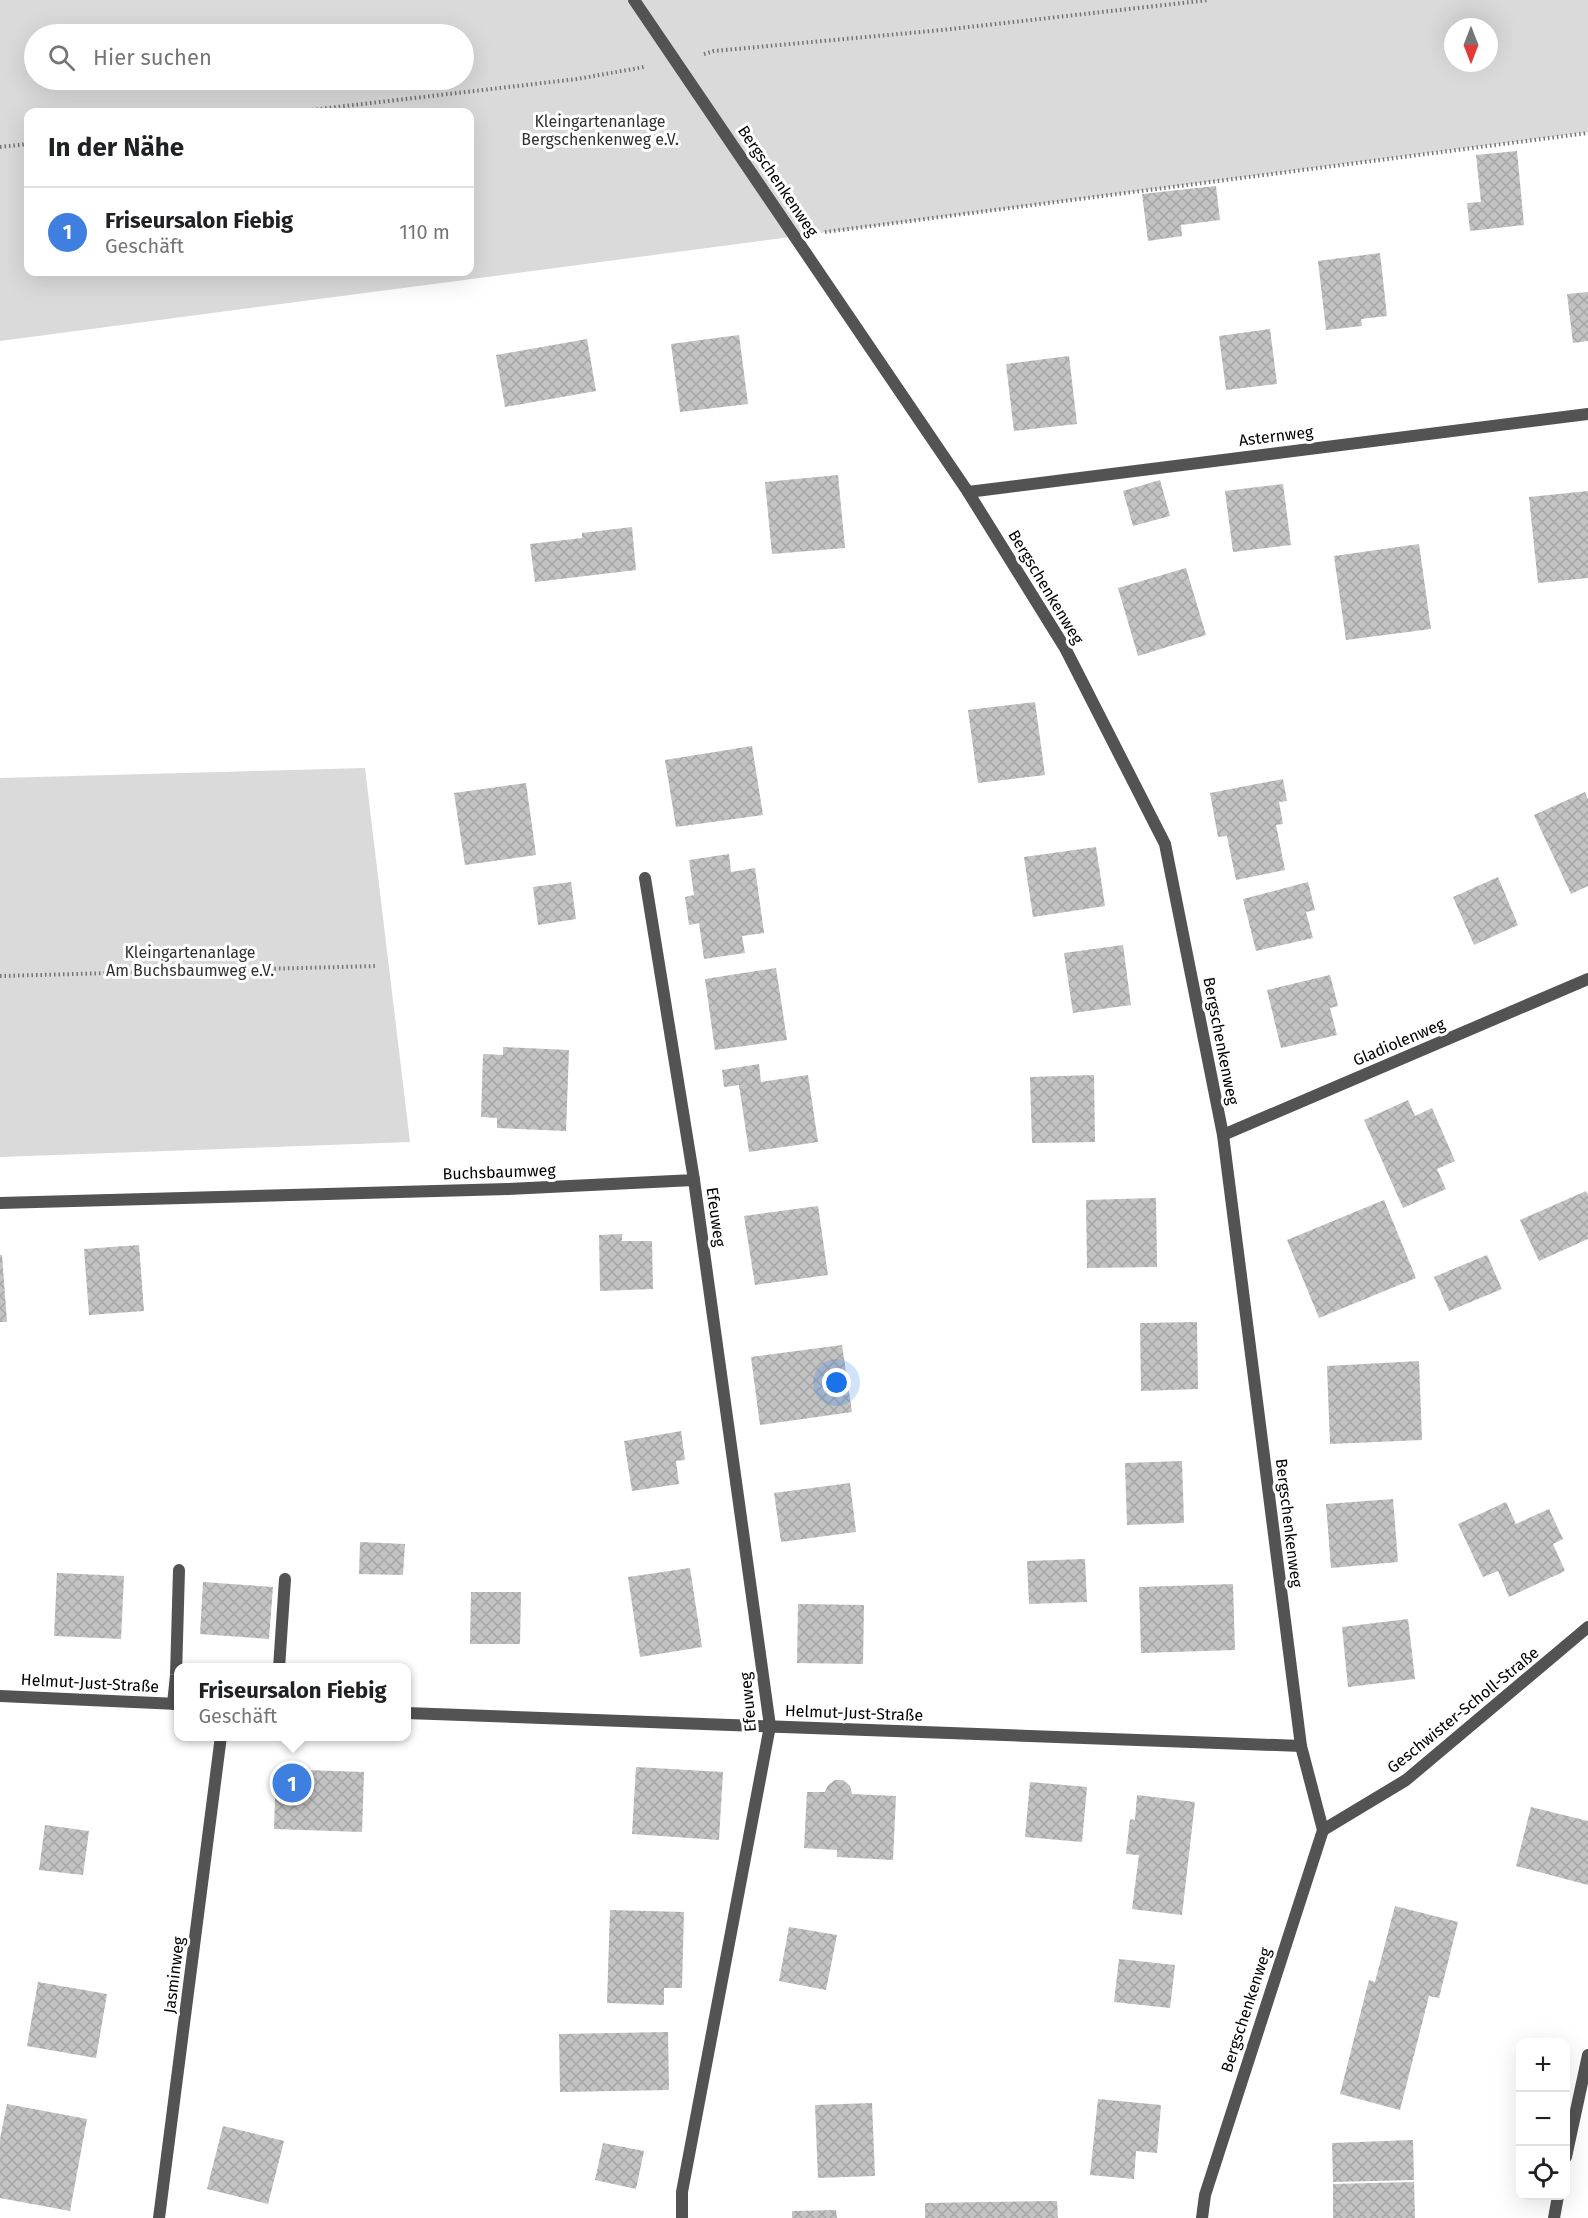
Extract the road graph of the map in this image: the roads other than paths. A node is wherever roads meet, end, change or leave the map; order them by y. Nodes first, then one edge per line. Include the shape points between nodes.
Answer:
1 (634, 0) edge
2 (1588, 414) edge
3 (968, 492) junction
4 (645, 878) dead end
5 (1588, 979) edge
6 (1223, 1135) junction
7 (694, 1180) junction
8 (0, 1203) edge
9 (179, 1570) dead end
10 (285, 1579) dead end
11 (1588, 1627) edge
12 (176, 1663) edge
13 (279, 1663) edge
14 (0, 1696) edge
15 (174, 1704) edge
16 (411, 1713) edge
17 (770, 1726) junction
18 (220, 1741) edge
19 (1301, 1746) junction
20 (1323, 1830) junction
21 (1588, 2055) edge
22 (1568, 2146) edge
23 (1557, 2200) edge
24 (159, 2218) edge
25 (682, 2218) edge
26 (1202, 2218) edge
27 (1554, 2218) edge

1 - 3 street, Bergschenkenweg
2 - 3 street, Asternweg
3 - 6 street, Bergschenkenweg via 1065,648 1165,844
4 - 7 street
5 - 6 street, Gladiolenweg
6 - 19 street, Bergschenkenweg
7 - 8 street, Buchsbaumweg via 497,1190
7 - 17 street, Efeuweg
9 - 12 street
10 - 13 street
11 - 20 street, Geschwister-Scholl-Straße via 1406,1780
14 - 15 street, Helmut-Just-Straße
16 - 17 street, Helmut-Just-Straße
17 - 19 street, Helmut-Just-Straße
17 - 25 street, Efeuweg via 682,2192
18 - 24 street, Jasminweg
19 - 20 street, Bergschenkenweg
20 - 26 street, Bergschenkenweg via 1205,2195
21 - 22 street
23 - 27 street

